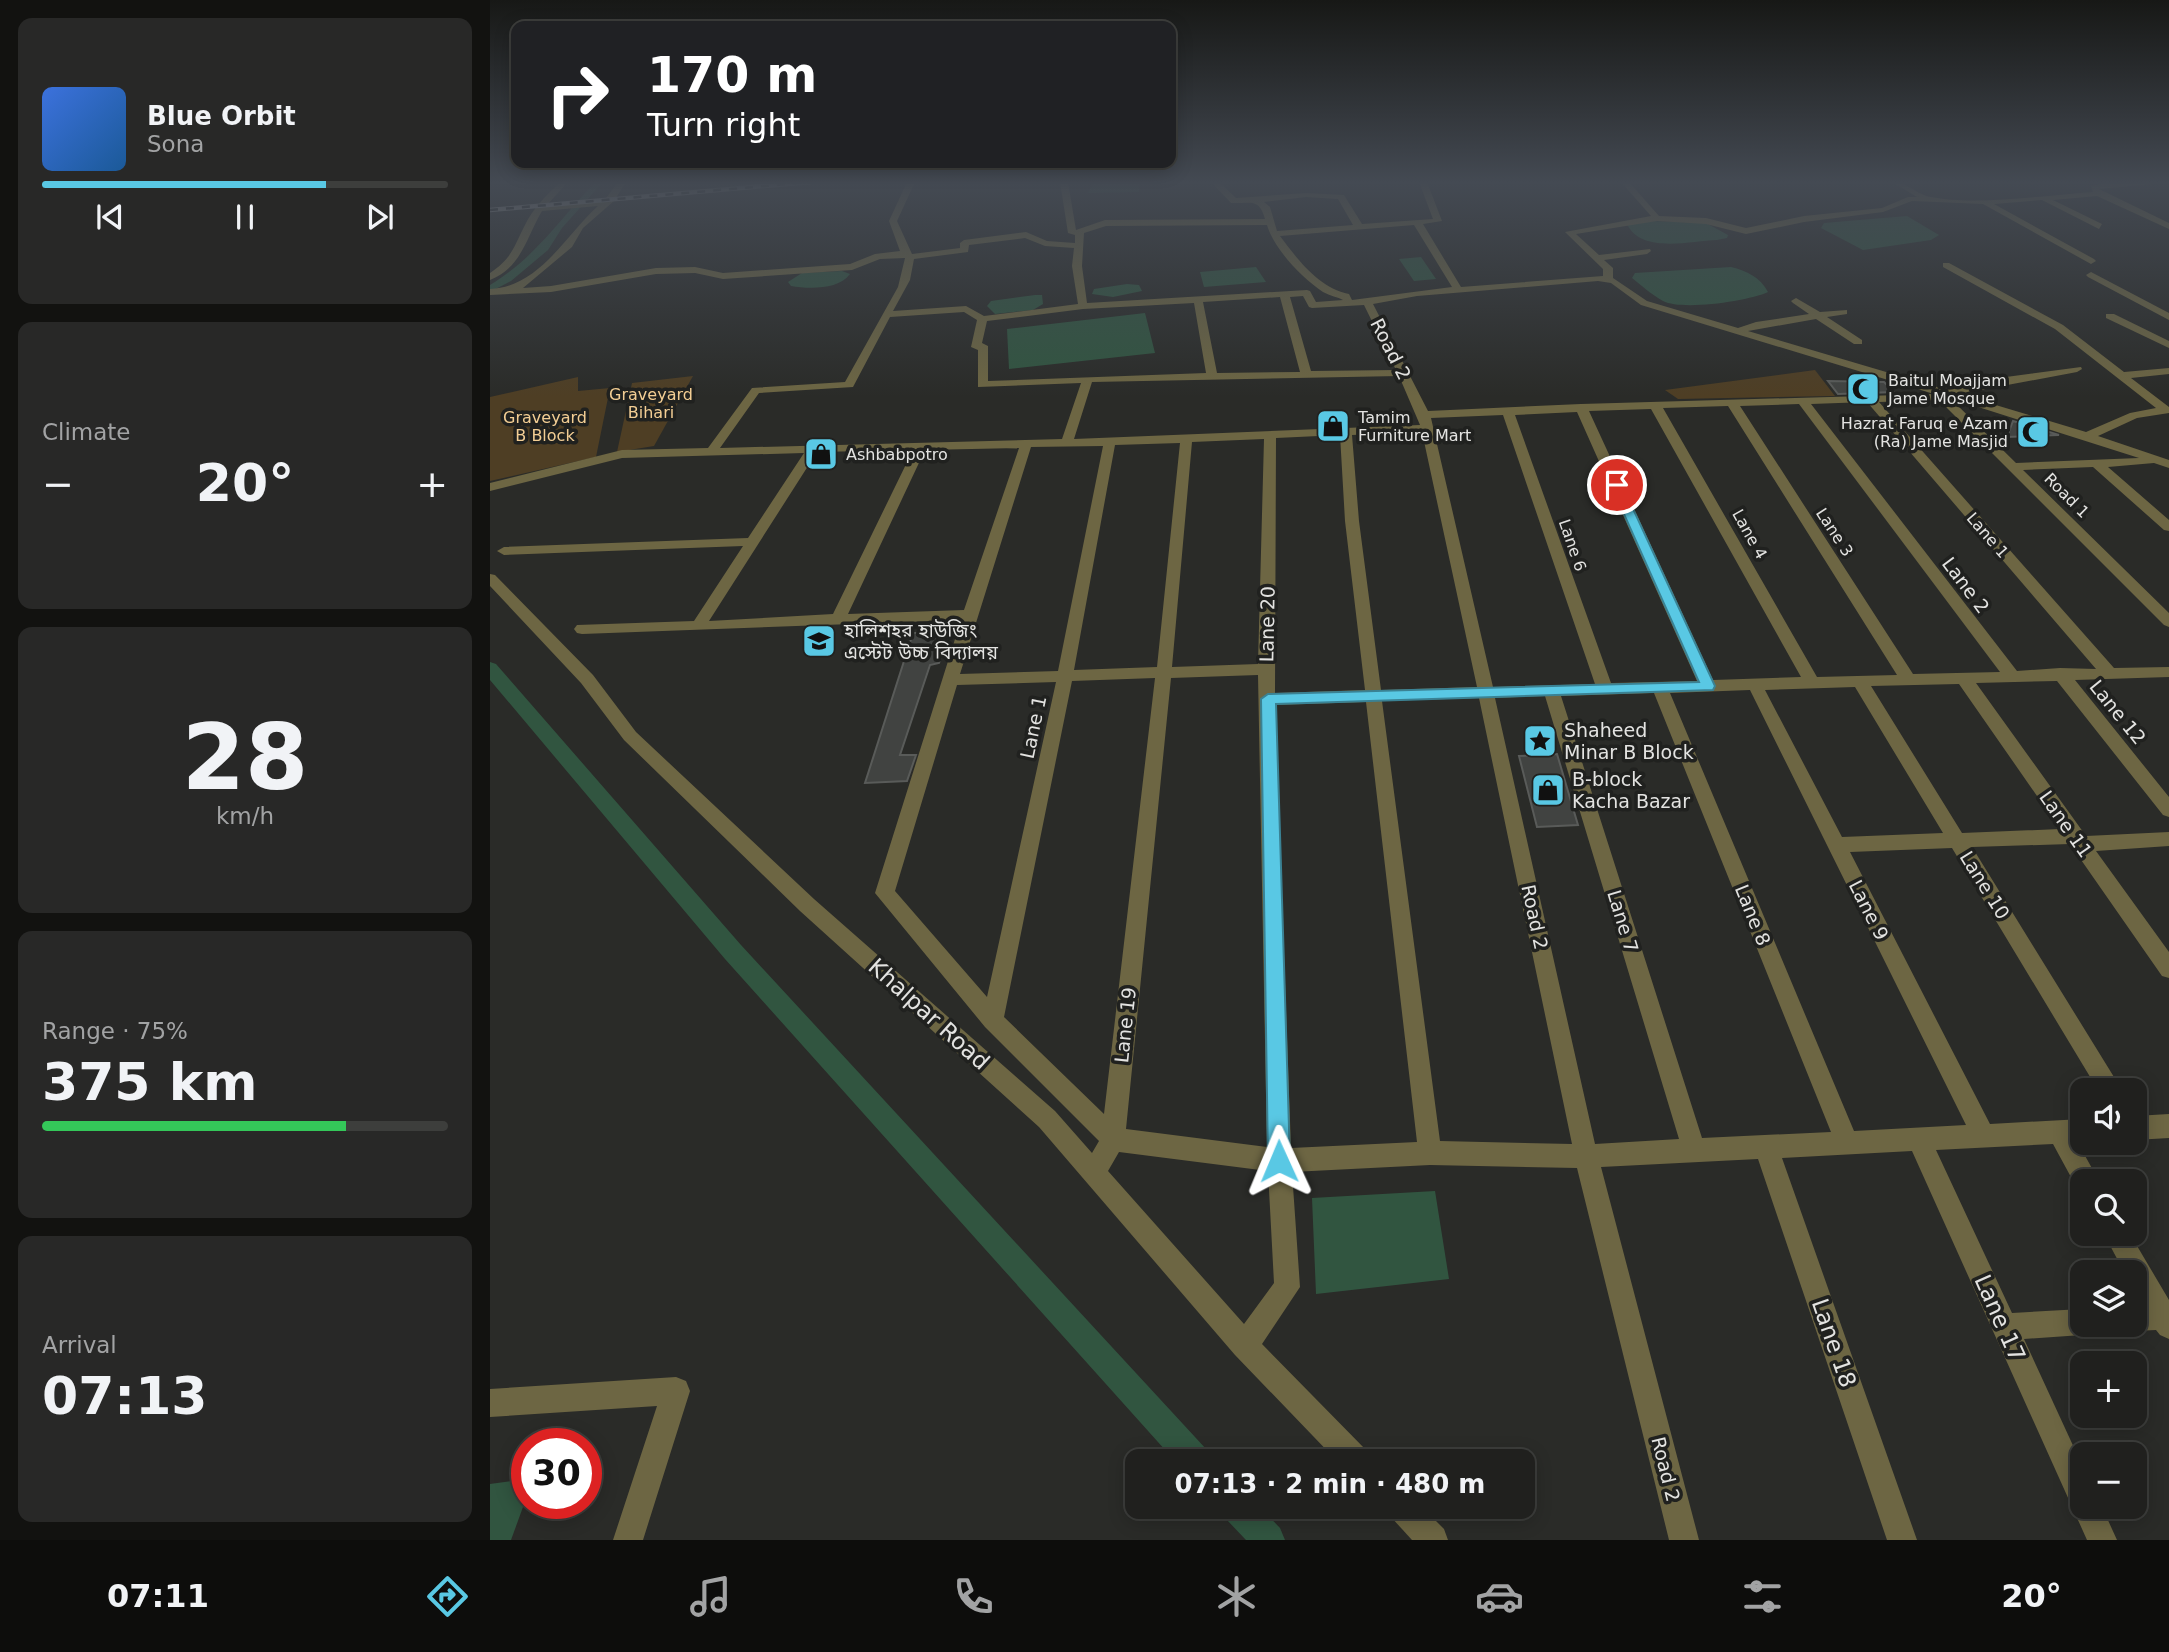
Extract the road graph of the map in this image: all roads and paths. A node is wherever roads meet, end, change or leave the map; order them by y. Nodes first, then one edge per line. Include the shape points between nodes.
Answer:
1 (517, 254) edge
2 (558, 254) edge
3 (920, 254) edge
4 (1078, 254) edge
5 (1290, 254) edge
6 (1436, 254) edge
7 (1593, 254) edge
8 (1627, 254) edge
9 (2078, 254) edge
10 (907, 255) junction
11 (1598, 258) junction
12 (2091, 261) dead end
13 (1946, 265) dead end
14 (2091, 275) dead end
15 (490, 277) edge
16 (1608, 279) junction
17 (1458, 290) junction
18 (512, 291) junction
19 (490, 292) edge
20 (1284, 294) junction
21 (1198, 300) junction
22 (1796, 301) dead end
23 (1367, 302) junction
24 (490, 303) edge
25 (1349, 303) junction
26 (1083, 306) junction
27 (1843, 312) dead end
28 (886, 314) junction
29 (1817, 316) junction
30 (2110, 316) dead end
31 (2169, 317) edge
32 (982, 319) junction
33 (1739, 331) junction
34 (1858, 342) dead end
35 (2169, 345) edge
36 (2077, 369) dead end
37 (2169, 371) edge
38 (1404, 373) junction
39 (1306, 375) junction
40 (2119, 376) junction
41 (1212, 377) junction
42 (1088, 379) junction
43 (1945, 395) junction
44 (1869, 398) junction
45 (1802, 401) junction
46 (1732, 403) junction
47 (1655, 404) junction
48 (1581, 408) junction
49 (2167, 410) edge
50 (1508, 412) junction
51 (1425, 422) junction
52 (1346, 432) junction
53 (1270, 435) junction
54 (2087, 436) junction
55 (1186, 438) junction
56 (1110, 442) junction
57 (1067, 443) junction
58 (1026, 444) junction
59 (921, 446) junction
60 (813, 449) junction
61 (711, 452) junction
62 (2164, 462) edge
63 (2096, 463) junction
64 (2015, 467) junction
65 (490, 487) edge
66 (2169, 527) edge
67 (751, 542) junction
68 (504, 551) dead end
69 (490, 578) edge
70 (970, 615) junction
71 (838, 620) junction
72 (2169, 622) edge
73 (698, 626) junction
74 (582, 629) dead end
75 (1266, 669) junction
76 (2108, 672) junction
77 (1164, 673) junction
78 (2060, 673) junction
79 (2167, 674) edge
80 (2011, 676) junction
81 (1963, 677) junction
82 (1065, 678) junction
83 (1908, 679) junction
84 (952, 680) junction
85 (1859, 681) junction
86 (1812, 682) junction
87 (1755, 685) junction
88 (1708, 686) junction
89 (1660, 688) junction
90 (1605, 690) junction
91 (1552, 692) junction
92 (1487, 694) junction
93 (1373, 698) junction
94 (1268, 699) junction
95 (2169, 810) edge
96 (1957, 839) junction
97 (2169, 839) edge
98 (2077, 840) junction
99 (1836, 845) junction
100 (2169, 970) edge
101 (993, 1020) junction
102 (2104, 1078) edge
103 (2169, 1126) edge
104 (2147, 1127) edge
105 (2070, 1131) edge
106 (1984, 1136) junction
107 (1113, 1139) junction
108 (1919, 1139) junction
109 (1847, 1142) junction
110 (1766, 1147) junction
111 (1694, 1150) junction
112 (1430, 1153) junction
113 (1586, 1156) junction
114 (1279, 1161) junction
115 (1094, 1173) junction
116 (2123, 1246) edge
117 (2147, 1319) edge
118 (2166, 1321) edge
119 (2070, 1323) edge
120 (2004, 1327) junction
121 (1245, 1345) junction
122 (490, 1403) edge
123 (1345, 1449) edge
124 (2070, 1471) edge
125 (1413, 1519) edge
126 (2092, 1519) edge
127 (628, 1540) edge
128 (1433, 1540) edge
129 (1684, 1540) edge
130 (1902, 1540) edge
131 (2102, 1540) edge

1 - 15 street
2 - 18 street
3 - 10 street
4 - 26 street
5 - 25 street
6 - 17 street
7 - 11 street
8 - 11 street
9 - 12 street
10 - 18 street via 878,256 852,267 723,276 695,270 656,271
10 - 28 street via 910,273
11 - 16 street via 1608,268
13 - 40 street via 2059,327
14 - 31 street
16 - 17 street
16 - 33 street via 1644,303
17 - 23 street
18 - 19 street
18 - 24 street
20 - 21 street
20 - 25 street via 1307,293 1312,305
20 - 39 street
21 - 26 street
21 - 41 street
22 - 29 street
23 - 25 street
23 - 38 street, Road 2
26 - 32 street
27 - 29 street
28 - 32 street via 965,309
28 - 61 street via 849,385 756,390
29 - 33 street
29 - 34 street
30 - 35 street
32 - 42 street via 976,347 983,346 982,385
33 - 43 street
36 - 43 street
37 - 40 street
38 - 39 street
38 - 51 street, Road 2
39 - 41 street
40 - 49 street
41 - 42 street
42 - 57 street
43 - 44 street
43 - 54 street
43 - 64 street, Road 1
44 - 45 street
44 - 76 street, Lane 1
45 - 46 street
45 - 80 street, Lane 2
46 - 47 street
46 - 83 street, Lane 3
47 - 48 street
47 - 86 street, Lane 4
48 - 50 street
48 - 88 street
49 - 54 street via 2134,415
50 - 51 street
50 - 90 street, Lane 6
51 - 52 street
51 - 92 street, Road 2
52 - 53 street
52 - 93 street
53 - 55 street
53 - 75 street, Lane 20
54 - 62 street
55 - 56 street
55 - 77 street, Lane 19
56 - 57 street
56 - 82 street, Lane 1
57 - 58 street
58 - 59 street
58 - 70 street
59 - 60 street
59 - 71 street
60 - 61 street
60 - 67 street
61 - 65 street via 622,454
62 - 63 street
63 - 64 street
63 - 66 street
64 - 72 street, Road 1
67 - 68 street
67 - 73 street
69 - 115 street, Khalpar Road via 587,679 630,736 807,905 1047,1119
70 - 71 street
70 - 84 street
71 - 73 street
73 - 74 street
75 - 77 street
75 - 94 street, Lane 20
76 - 78 street
76 - 79 street
77 - 82 street
77 - 107 street, Lane 19
78 - 80 street
78 - 95 street, Lane 12
80 - 81 street
81 - 83 street
81 - 98 street, Lane 11
82 - 84 street
82 - 101 street, Lane 1
83 - 85 street
84 - 101 street via 885,893
85 - 86 street
85 - 96 street, Lane 10
86 - 87 street
87 - 88 street
87 - 99 street, Lane 9
88 - 89 street
89 - 90 street
89 - 109 street, Lane 8
90 - 91 street
91 - 92 street
91 - 111 street, Lane 7
92 - 93 street
92 - 113 street, Road 2
93 - 94 street
93 - 112 street
94 - 114 street, Lane 20
96 - 98 street
96 - 99 street
96 - 102 street, Lane 10
97 - 98 street
98 - 100 street, Lane 11
99 - 106 street, Lane 9
101 - 107 street
103 - 104 street
105 - 106 street
106 - 108 street
107 - 114 street
107 - 115 street
108 - 109 street
108 - 120 street, Lane 17
109 - 110 street
110 - 111 street
110 - 130 street, Lane 18
111 - 113 street
112 - 113 street
112 - 114 street
113 - 129 street, Road 2
114 - 121 street, Lane 20 via 1287,1287
115 - 121 street, Khalpar Road
116 - 118 street
117 - 118 street
119 - 120 street
120 - 124 street, Lane 17
121 - 123 street, Khalpar Road
122 - 127 street via 676,1391
125 - 128 street
126 - 131 street

